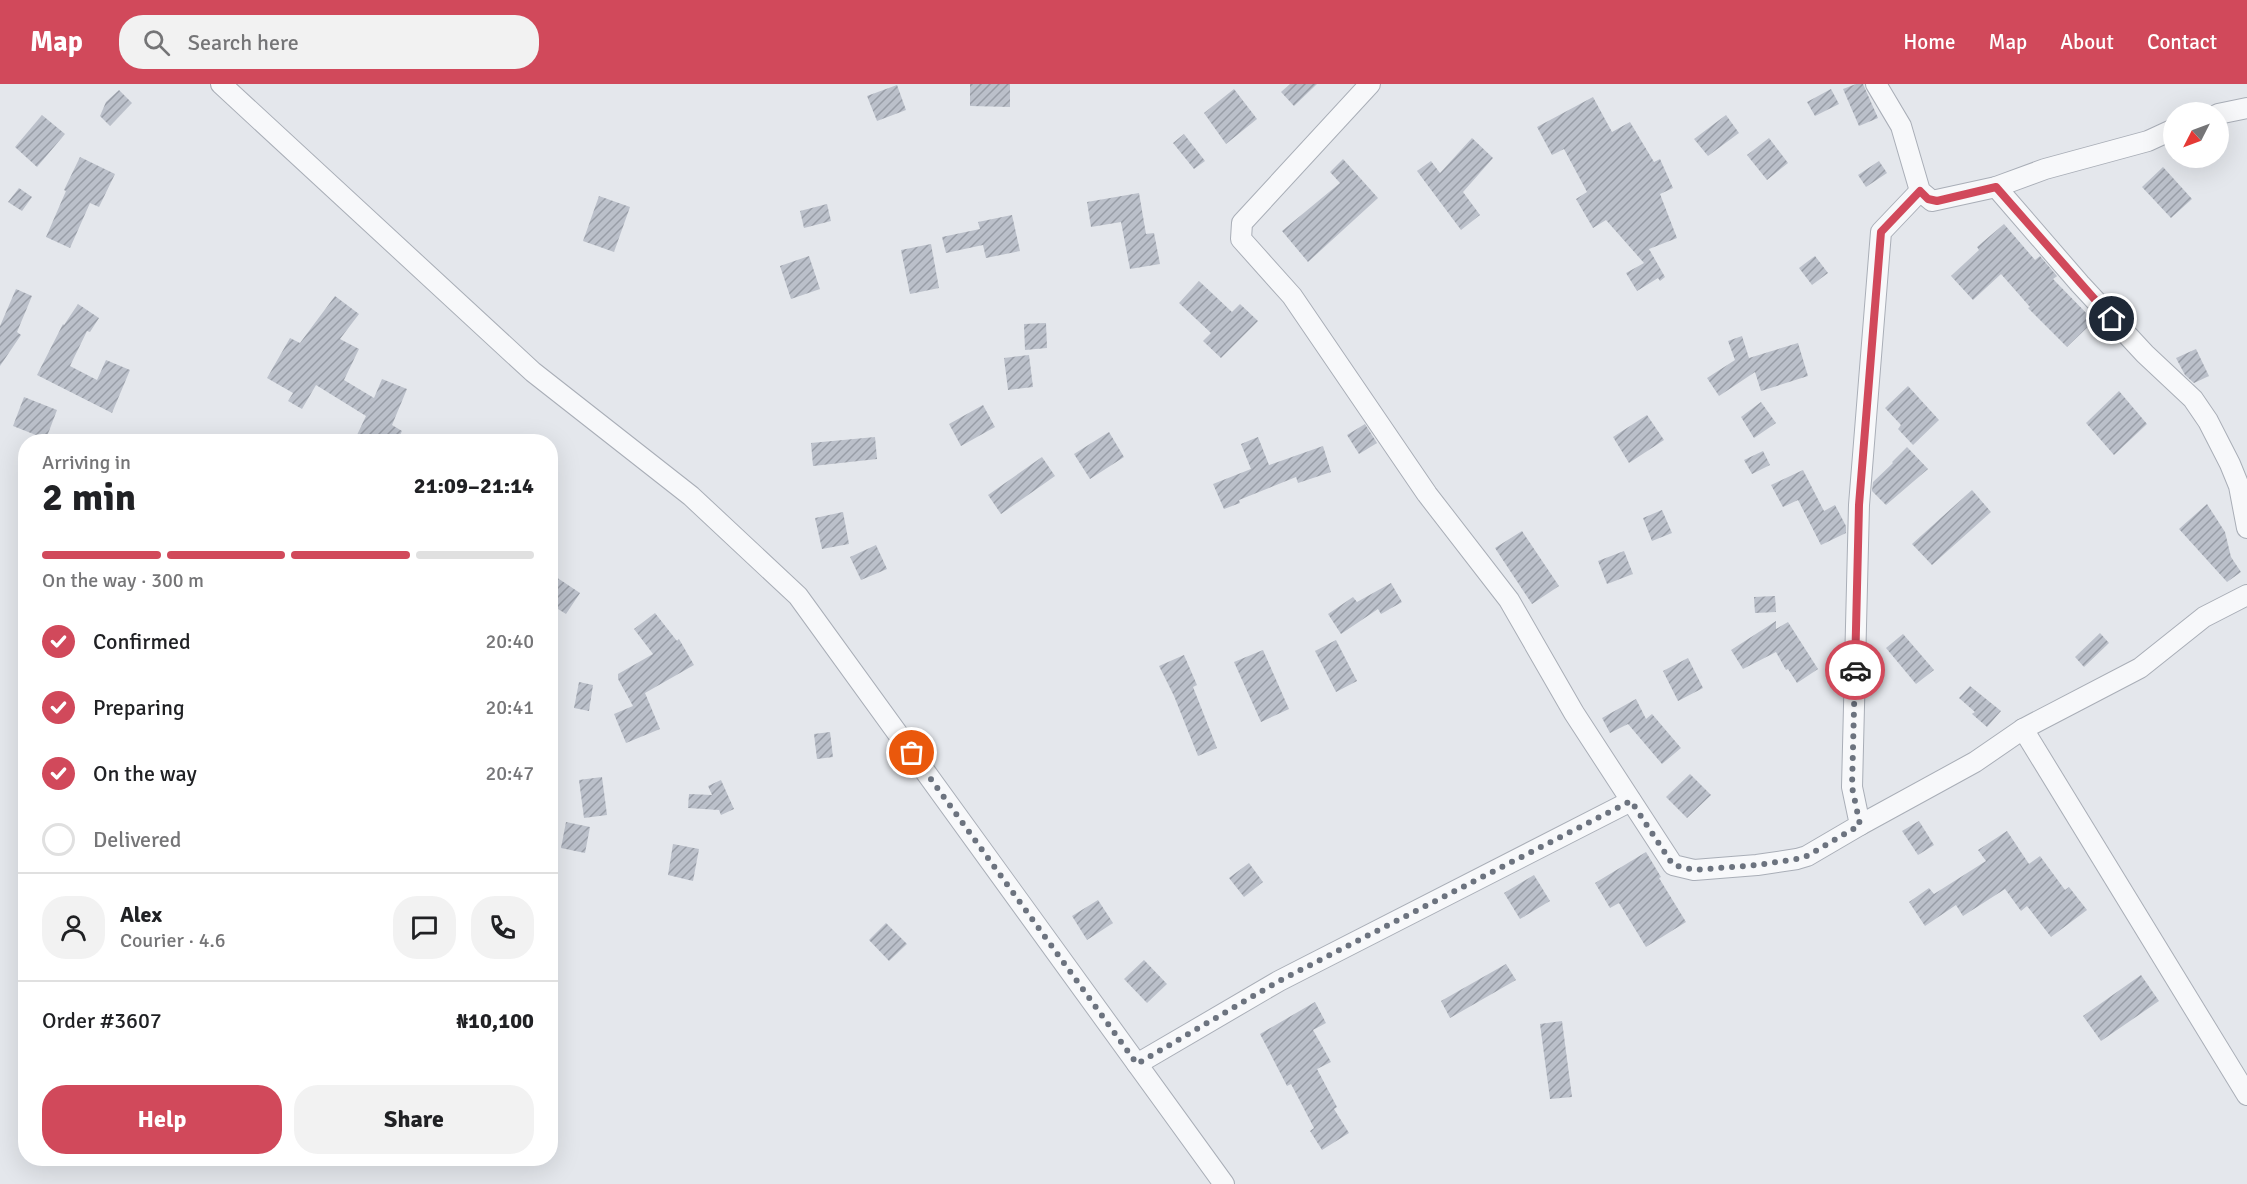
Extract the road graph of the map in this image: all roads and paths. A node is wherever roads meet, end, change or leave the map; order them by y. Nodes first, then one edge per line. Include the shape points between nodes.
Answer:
1 (221, 84) edge
2 (1370, 84) edge
3 (1876, 84) edge
4 (2247, 108) edge
5 (2229, 112) edge
6 (2163, 134) edge
7 (1996, 187) junction
8 (1920, 191) junction
9 (2247, 528) edge
10 (2247, 595) edge
11 (2023, 729) junction
12 (1631, 801) junction
13 (1860, 825) junction
14 (1137, 1064) junction
15 (2247, 1095) edge
16 (1224, 1184) edge

1 - 14 street via 533,372 691,496 798,596
2 - 12 street via 1242,224 1241,239 1292,296 1427,494 1509,600 1574,713
3 - 8 street via 1901,126
4 - 5 street
6 - 7 street
7 - 8 street via 1937,201
7 - 9 street via 2145,354 2193,399 2240,486
8 - 13 street via 1881,232 1859,505 1852,787
10 - 11 street via 2204,617 2139,668
11 - 13 street via 1975,762
11 - 15 street
12 - 13 street via 1673,865 1694,870 1797,859
12 - 14 street via 1279,981
14 - 16 street

